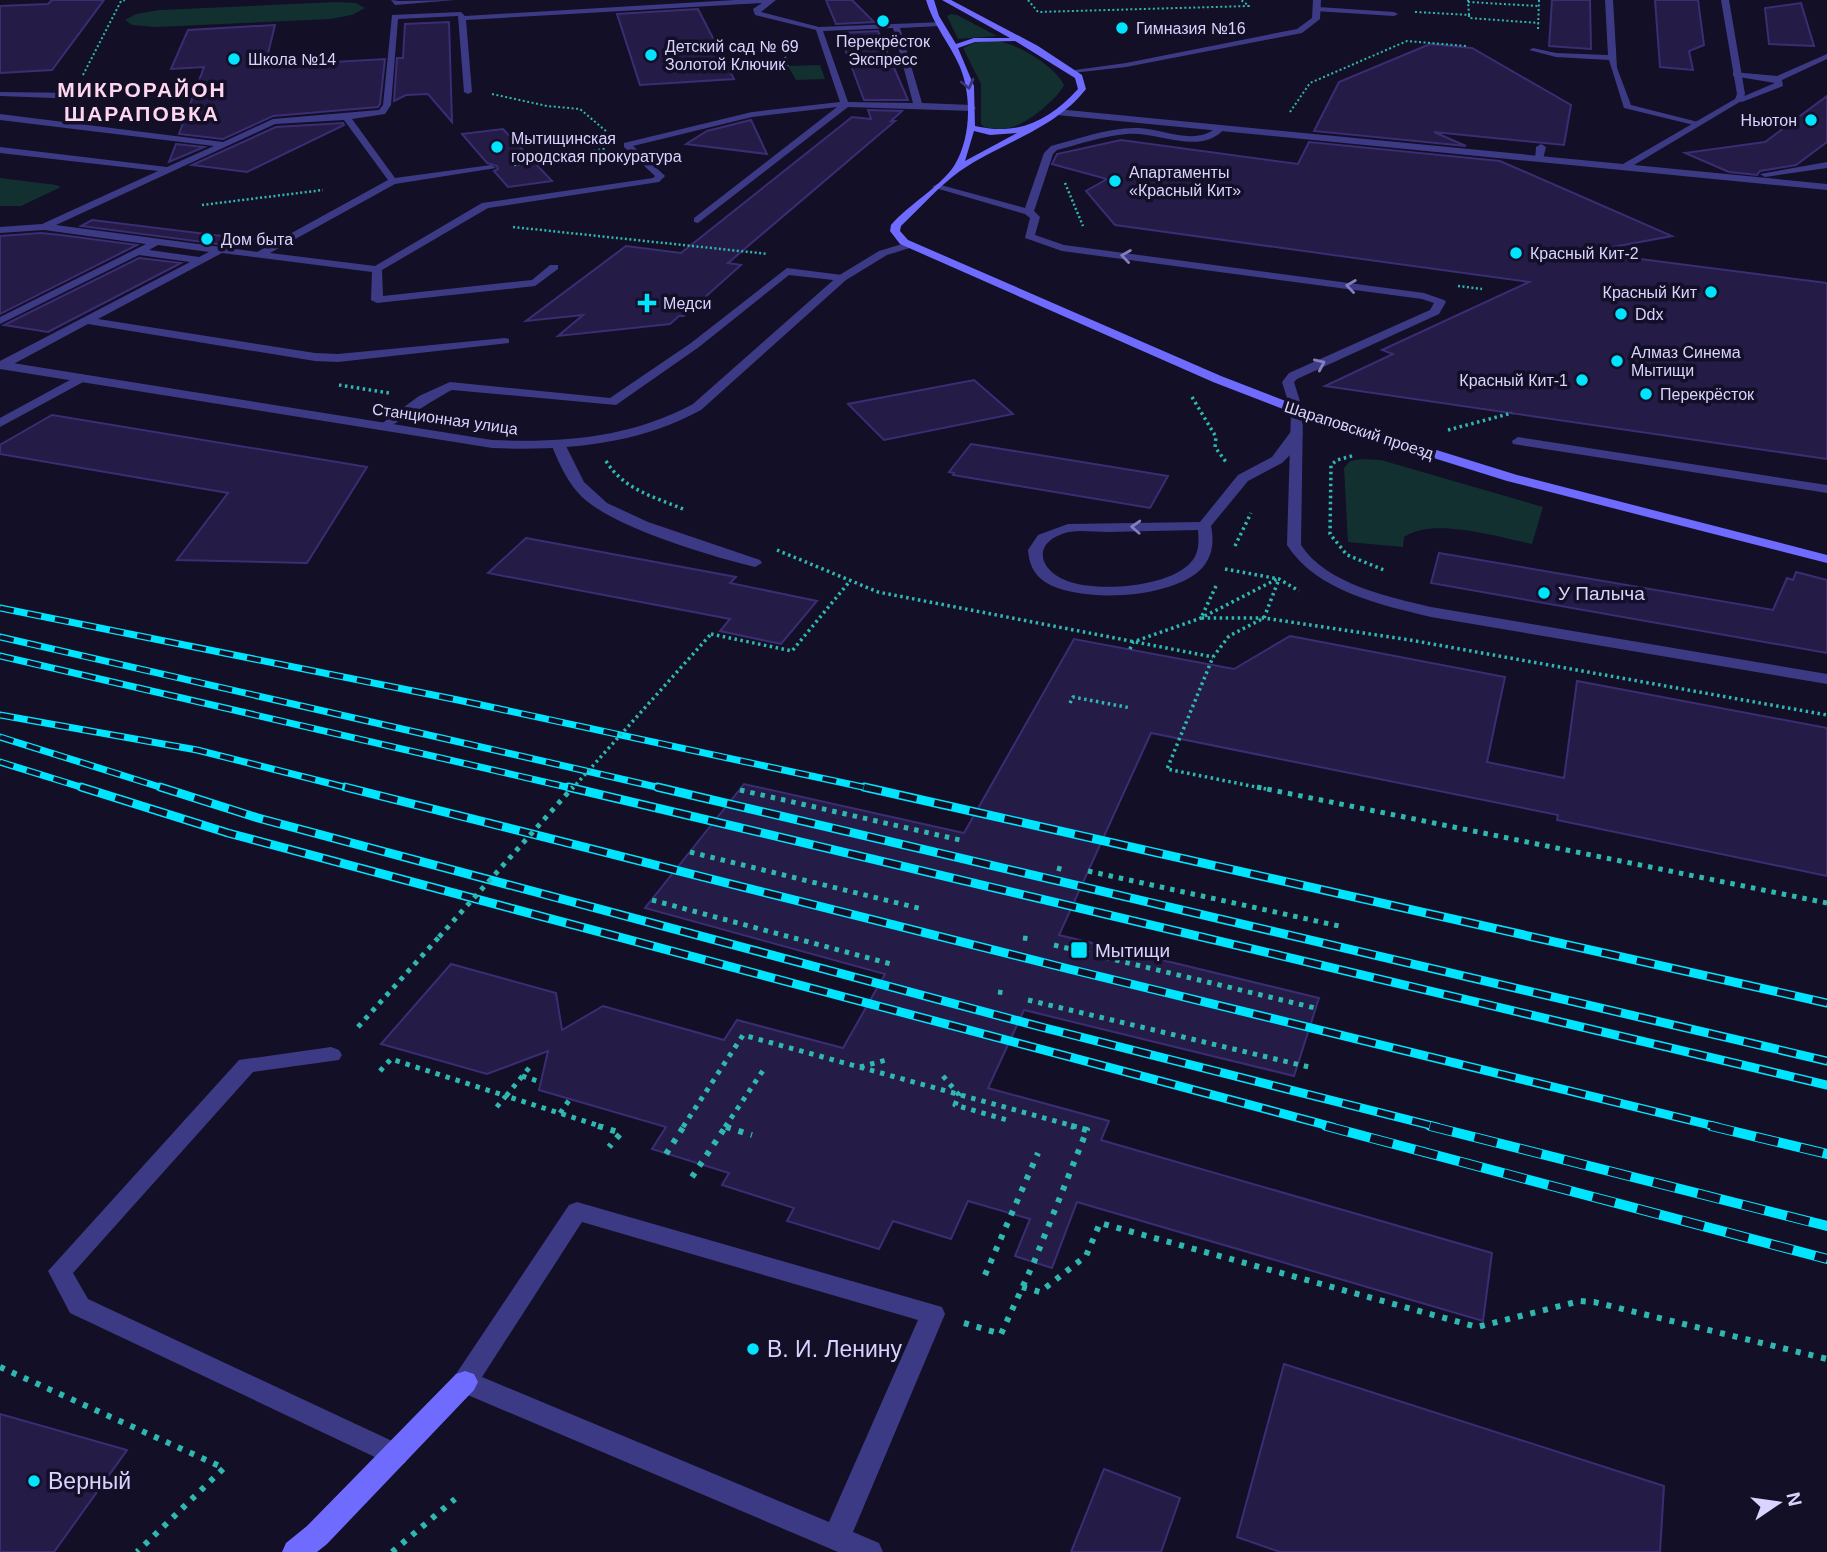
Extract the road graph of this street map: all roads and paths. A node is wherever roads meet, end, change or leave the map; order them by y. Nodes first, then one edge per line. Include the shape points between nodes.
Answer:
1 (125, 0) edge
2 (395, 0) edge
3 (451, 0) edge
4 (460, 0) edge
5 (930, 0) edge
6 (946, 0) edge
7 (1028, 0) edge
8 (1241, 0) edge
9 (1609, 0) edge
10 (1725, 0) edge
11 (770, 1) edge
12 (1468, 1) edge
13 (1317, 5) edge
14 (1539, 6) dead end
15 (1416, 12) dead end
16 (1394, 14) dead end
17 (1469, 15) junction
18 (461, 16) junction
19 (940, 23) junction
20 (1539, 23) dead end
21 (896, 25) junction
22 (819, 29) junction
23 (1026, 43) junction
24 (1466, 46) dead end
25 (954, 47) junction
26 (1533, 50) dead end
27 (1827, 56) edge
28 (1612, 58) junction
29 (1072, 71) junction
30 (1735, 74) junction
31 (1778, 79) junction
32 (468, 90) joint
33 (0, 94) edge
34 (76, 97) joint
35 (1739, 100) junction
36 (845, 106) junction
37 (918, 106) junction
38 (972, 108) junction
39 (1057, 112) junction
40 (1287, 116) dead end
41 (0, 117) edge
42 (346, 117) junction
43 (1695, 124) junction
44 (970, 127) junction
45 (1035, 127) junction
46 (1221, 128) junction
47 (614, 138) dead end
48 (224, 144) junction
49 (627, 145) junction
50 (0, 150) edge
51 (1538, 159) junction
52 (1549, 161) junction
53 (1827, 166) edge
54 (491, 168) joint
55 (1623, 168) junction
56 (957, 169) junction
57 (169, 170) junction
58 (1765, 174) dead end
59 (1063, 180) dead end
60 (393, 181) junction
61 (937, 187) junction
62 (1827, 187) edge
63 (323, 191) dead end
64 (202, 205) dead end
65 (1029, 212) junction
66 (698, 220) dead end
67 (44, 227) junction
68 (512, 227) dead end
69 (0, 230) edge
70 (1087, 234) dead end
71 (157, 242) junction
72 (909, 245) junction
73 (220, 250) junction
74 (138, 252) junction
75 (259, 255) junction
76 (773, 255) dead end
77 (201, 260) junction
78 (554, 267) dead end
79 (377, 270) junction
80 (842, 278) junction
81 (1457, 286) dead end
82 (1482, 289) dead end
83 (0, 321) edge
84 (89, 321) junction
85 (505, 341) dead end
86 (1, 365) edge
87 (82, 378) junction
88 (1183, 392) dead end
89 (1297, 411) junction
90 (1512, 413) dead end
91 (0, 424) edge
92 (383, 426) junction
93 (1297, 433) junction
94 (1436, 434) dead end
95 (1518, 441) dead end
96 (559, 446) junction
97 (1356, 456) dead end
98 (1228, 463) dead end
99 (1827, 489) edge
100 (1204, 526) junction
101 (1827, 559) edge
102 (755, 563) dead end
103 (1224, 569) dead end
104 (1392, 573) dead end
105 (1287, 575) dead end
106 (1279, 579) junction
107 (850, 581) dead end
108 (878, 592) dead end
109 (1201, 618) junction
110 (1264, 618) junction
111 (1133, 642) junction
112 (1129, 649) dead end
113 (1213, 657) junction
114 (1827, 679) edge
115 (1070, 703) dead end
116 (1131, 708) dead end
117 (1827, 715) edge
118 (740, 790) dead end
119 (960, 840) dead end
120 (690, 852) dead end
121 (1057, 868) dead end
122 (1064, 870) dead end
123 (1088, 871) dead end
124 (652, 900) dead end
125 (1827, 903) edge
126 (922, 909) dead end
127 (1339, 926) dead end
128 (1023, 938) dead end
129 (1031, 939) dead end
130 (1054, 945) dead end
131 (891, 964) dead end
132 (1028, 1000) dead end
133 (1315, 1008) dead end
134 (358, 1027) dead end
135 (331, 1055) dead end
136 (886, 1060) dead end
137 (860, 1067) junction
138 (1309, 1067) dead end
139 (529, 1068) dead end
140 (764, 1069) dead end
141 (380, 1072) dead end
142 (522, 1076) junction
143 (943, 1076) dead end
144 (541, 1082) dead end
145 (959, 1095) junction
146 (506, 1096) junction
147 (570, 1099) dead end
148 (495, 1109) dead end
149 (560, 1113) junction
150 (1007, 1120) dead end
151 (726, 1127) junction
152 (752, 1135) dead end
153 (609, 1147) dead end
154 (1038, 1153) dead end
155 (666, 1154) dead end
156 (692, 1177) dead end
157 (985, 1275) dead end
158 (1022, 1286) junction
159 (933, 1314) junction
160 (1827, 1359) edge
161 (0, 1367) edge
162 (465, 1382) junction
163 (396, 1455) junction
164 (454, 1499) dead end
165 (837, 1536) junction
166 (300, 1551) edge
167 (137, 1552) edge
168 (392, 1552) edge
169 (869, 1552) edge

1 - 34 path
2 - 3 street
4 - 18 street
5 - 19 main road
6 - 23 main road
7 - 8 path via 1038,12 1249,6
9 - 28 street
10 - 30 street
11 - 18 street
11 - 22 street via 758,13
12 - 14 path
12 - 17 path
13 - 16 street
13 - 29 street via 1316,19 1308,27 1278,37
15 - 17 path
17 - 20 path via 1469,19
18 - 32 street
18 - 42 street via 395,17 387,105 382,112
19 - 21 street
19 - 25 main road
21 - 22 street
21 - 37 street
22 - 36 street
23 - 25 main road via 981,39
23 - 29 main road
24 - 40 path via 1407,41 1310,83
25 -> 38 main road via 968,79
26 - 28 street
27 - 31 street
28 - 43 street via 1627,106
29 - 39 main road via 1082,89
30 - 31 street
30 - 35 street
31 - 35 street via 1777,87
32 - 47 path via 580,109
33 - 34 street
35 - 43 street
36 - 37 street
36 - 49 street via 760,113
36 - 66 street
37 - 38 street
38 - 44 main road
39 - 45 main road
39 - 46 street
41 - 48 street
42 - 48 street via 273,122
42 - 60 street
43 - 55 street
44 - 45 main road via 1004,132
44 - 56 main road
45 - 56 main road
46 - 51 street
46 - 65 street via 1204,140 1131,130 1054,148
48 - 57 street
49 - 54 path
49 - 79 street via 660,176 656,180 485,205
50 - 57 street
51 - 52 street
51 - 52 street via 1546,147
52 - 55 street
53 - 58 street
54 - 60 street
55 - 62 street
56 - 61 main road
57 - 67 street
59 - 70 path
60 - 75 street
61 - 65 street
61 - 72 main road via 896,225 898,237
63 - 64 path
89 -> 65 street via 1288,388 1293,376 1435,312 1440,302 1424,296 1062,248 1029,236 1035,217
67 - 69 street
67 - 71 street
68 - 76 path
71 - 73 street
71 - 74 street
72 - 80 street, Станционная улица via 883,253
72 - 89 main road, Шараповский проезд
73 - 75 street
73 - 77 street
74 - 77 street
74 - 83 street
75 - 79 street
77 - 84 street
78 - 79 street via 535,283 377,300
80 - 92 street via 786,271 695,345 612,402 450,386
80 - 96 street, Станционная улица via 697,408 642,430
81 - 82 path
84 - 85 street via 315,357
84 - 86 street
86 - 87 street, Станционная улица
87 - 91 street
87 - 92 street, Станционная улица
88 - 98 path via 1192,397 1216,437 1215,447
89 - 93 street
89 - 101 main road, Шараповский проезд via 1524,481
90 - 94 path
92 - 96 street, Станционная улица via 492,444
93 - 100 street via 1277,460 1243,478
93 - 114 street via 1293,535 1296,551 1319,571 1379,597 1431,612
95 - 99 street
96 - 102 street via 567,467 591,499 648,526
97 - 104 path via 1331,465 1330,534 1347,555
100 -> 100 street via 1068,528 1042,538 1035,550 1037,566 1061,585 1081,590 1132,588 1177,579 1198,564 1207,544
103 - 106 path
105 - 106 path
106 - 109 path
106 - 110 path
107 - 134 path, bridge via 792,651 711,634
108 - 111 path
109 - 110 path
109 - 111 path
110 - 113 path via 1228,636
110 - 117 path
111 - 112 path
111 - 113 path
113 - 125 path via 1167,769
115 - 116 path via 1073,697
118 - 119 path
120 - 126 path
121 - 122 path
123 - 127 path
124 - 131 path
128 - 129 path
130 - 133 path
132 - 138 path
135 - 163 street via 247,1065 60,1271 79,1306
136 - 137 path
137 - 145 path
137 - 155 path via 743,1035
139 - 142 path
140 - 151 path
141 - 146 path via 391,1059
142 - 144 path
142 - 146 path
143 - 145 path
145 - 150 path via 955,1105
145 - 158 path via 1087,1130
146 - 148 path
146 - 149 path
147 - 149 path
149 - 153 path via 621,1133
151 - 152 path
151 - 156 path
154 - 157 path
158 - 159 path via 1001,1334
158 - 160 path via 1040,1292 1086,1256 1100,1223 1477,1327 1580,1301 1594,1302
159 - 162 street via 577,1211
159 - 165 street
161 - 167 path via 224,1468
162 - 163 main road
162 - 165 street
163 - 166 main road
164 - 168 path
165 - 169 street

